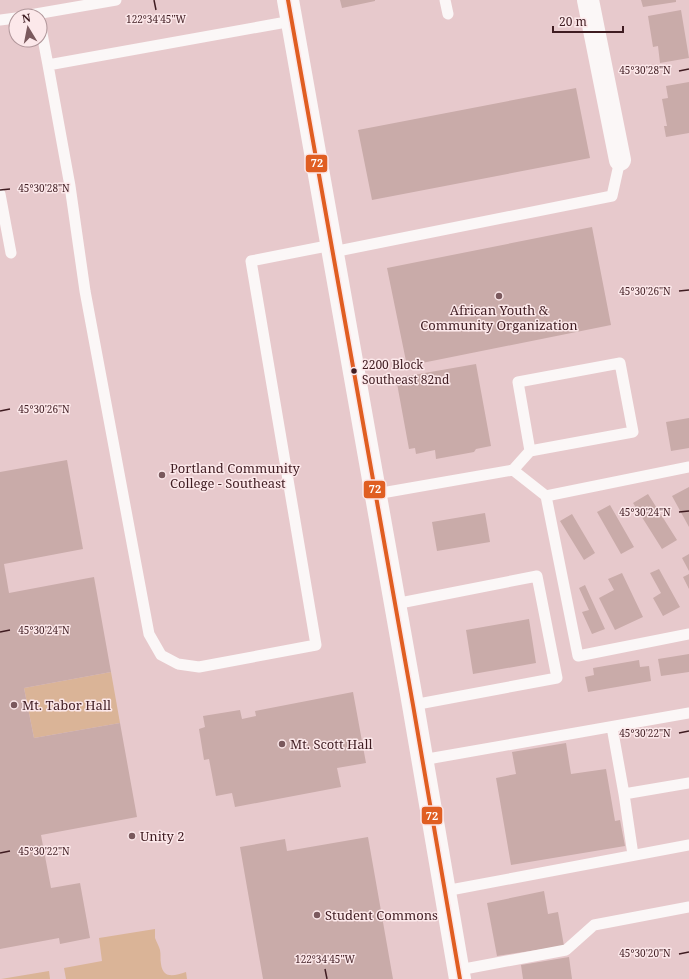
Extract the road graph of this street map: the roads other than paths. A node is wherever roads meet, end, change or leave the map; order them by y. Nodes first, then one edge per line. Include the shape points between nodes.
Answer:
1 (116, 0) edge
2 (445, 0) edge
3 (588, 0) edge
4 (290, 10) edge
5 (448, 14) dead end
6 (48, 15) edge
7 (45, 48) edge
8 (48, 65) junction
9 (620, 160) joint
10 (0, 194) edge
11 (332, 249) junction
12 (11, 253) dead end
13 (530, 451) junction
14 (689, 467) edge
15 (513, 470) junction
16 (376, 494) junction
17 (546, 496) junction
18 (395, 604) junction
19 (689, 634) edge
20 (413, 705) junction
21 (689, 713) edge
22 (612, 728) junction
23 (422, 760) junction
24 (689, 783) edge
25 (624, 794) junction
26 (689, 845) edge
27 (633, 855) junction
28 (445, 891) junction
29 (689, 907) edge
30 (459, 975) edge

1 - 6 lane
2 - 5 lane
3 - 9 main road
4 - 8 lane
4 - 11 main road
7 - 8 lane
8 - 11 lane via 70,186 85,291 148,634 161,655 178,664 199,667 316,645 251,260
9 - 11 lane via 612,196
10 - 12 lane
11 - 16 main road
13 - 13 lane via 518,382 620,364 633,432
13 - 15 lane
14 - 17 lane
15 - 16 lane
15 - 17 lane
16 - 18 main road
17 - 19 lane via 578,656
18 - 20 main road
18 - 20 lane via 537,576 557,678
20 - 23 main road
21 - 22 lane
22 - 23 lane
22 - 25 lane
23 - 28 main road
24 - 25 lane
25 - 27 lane
26 - 27 lane
27 - 28 lane
28 - 30 main road
29 - 30 lane via 594,925 566,950

